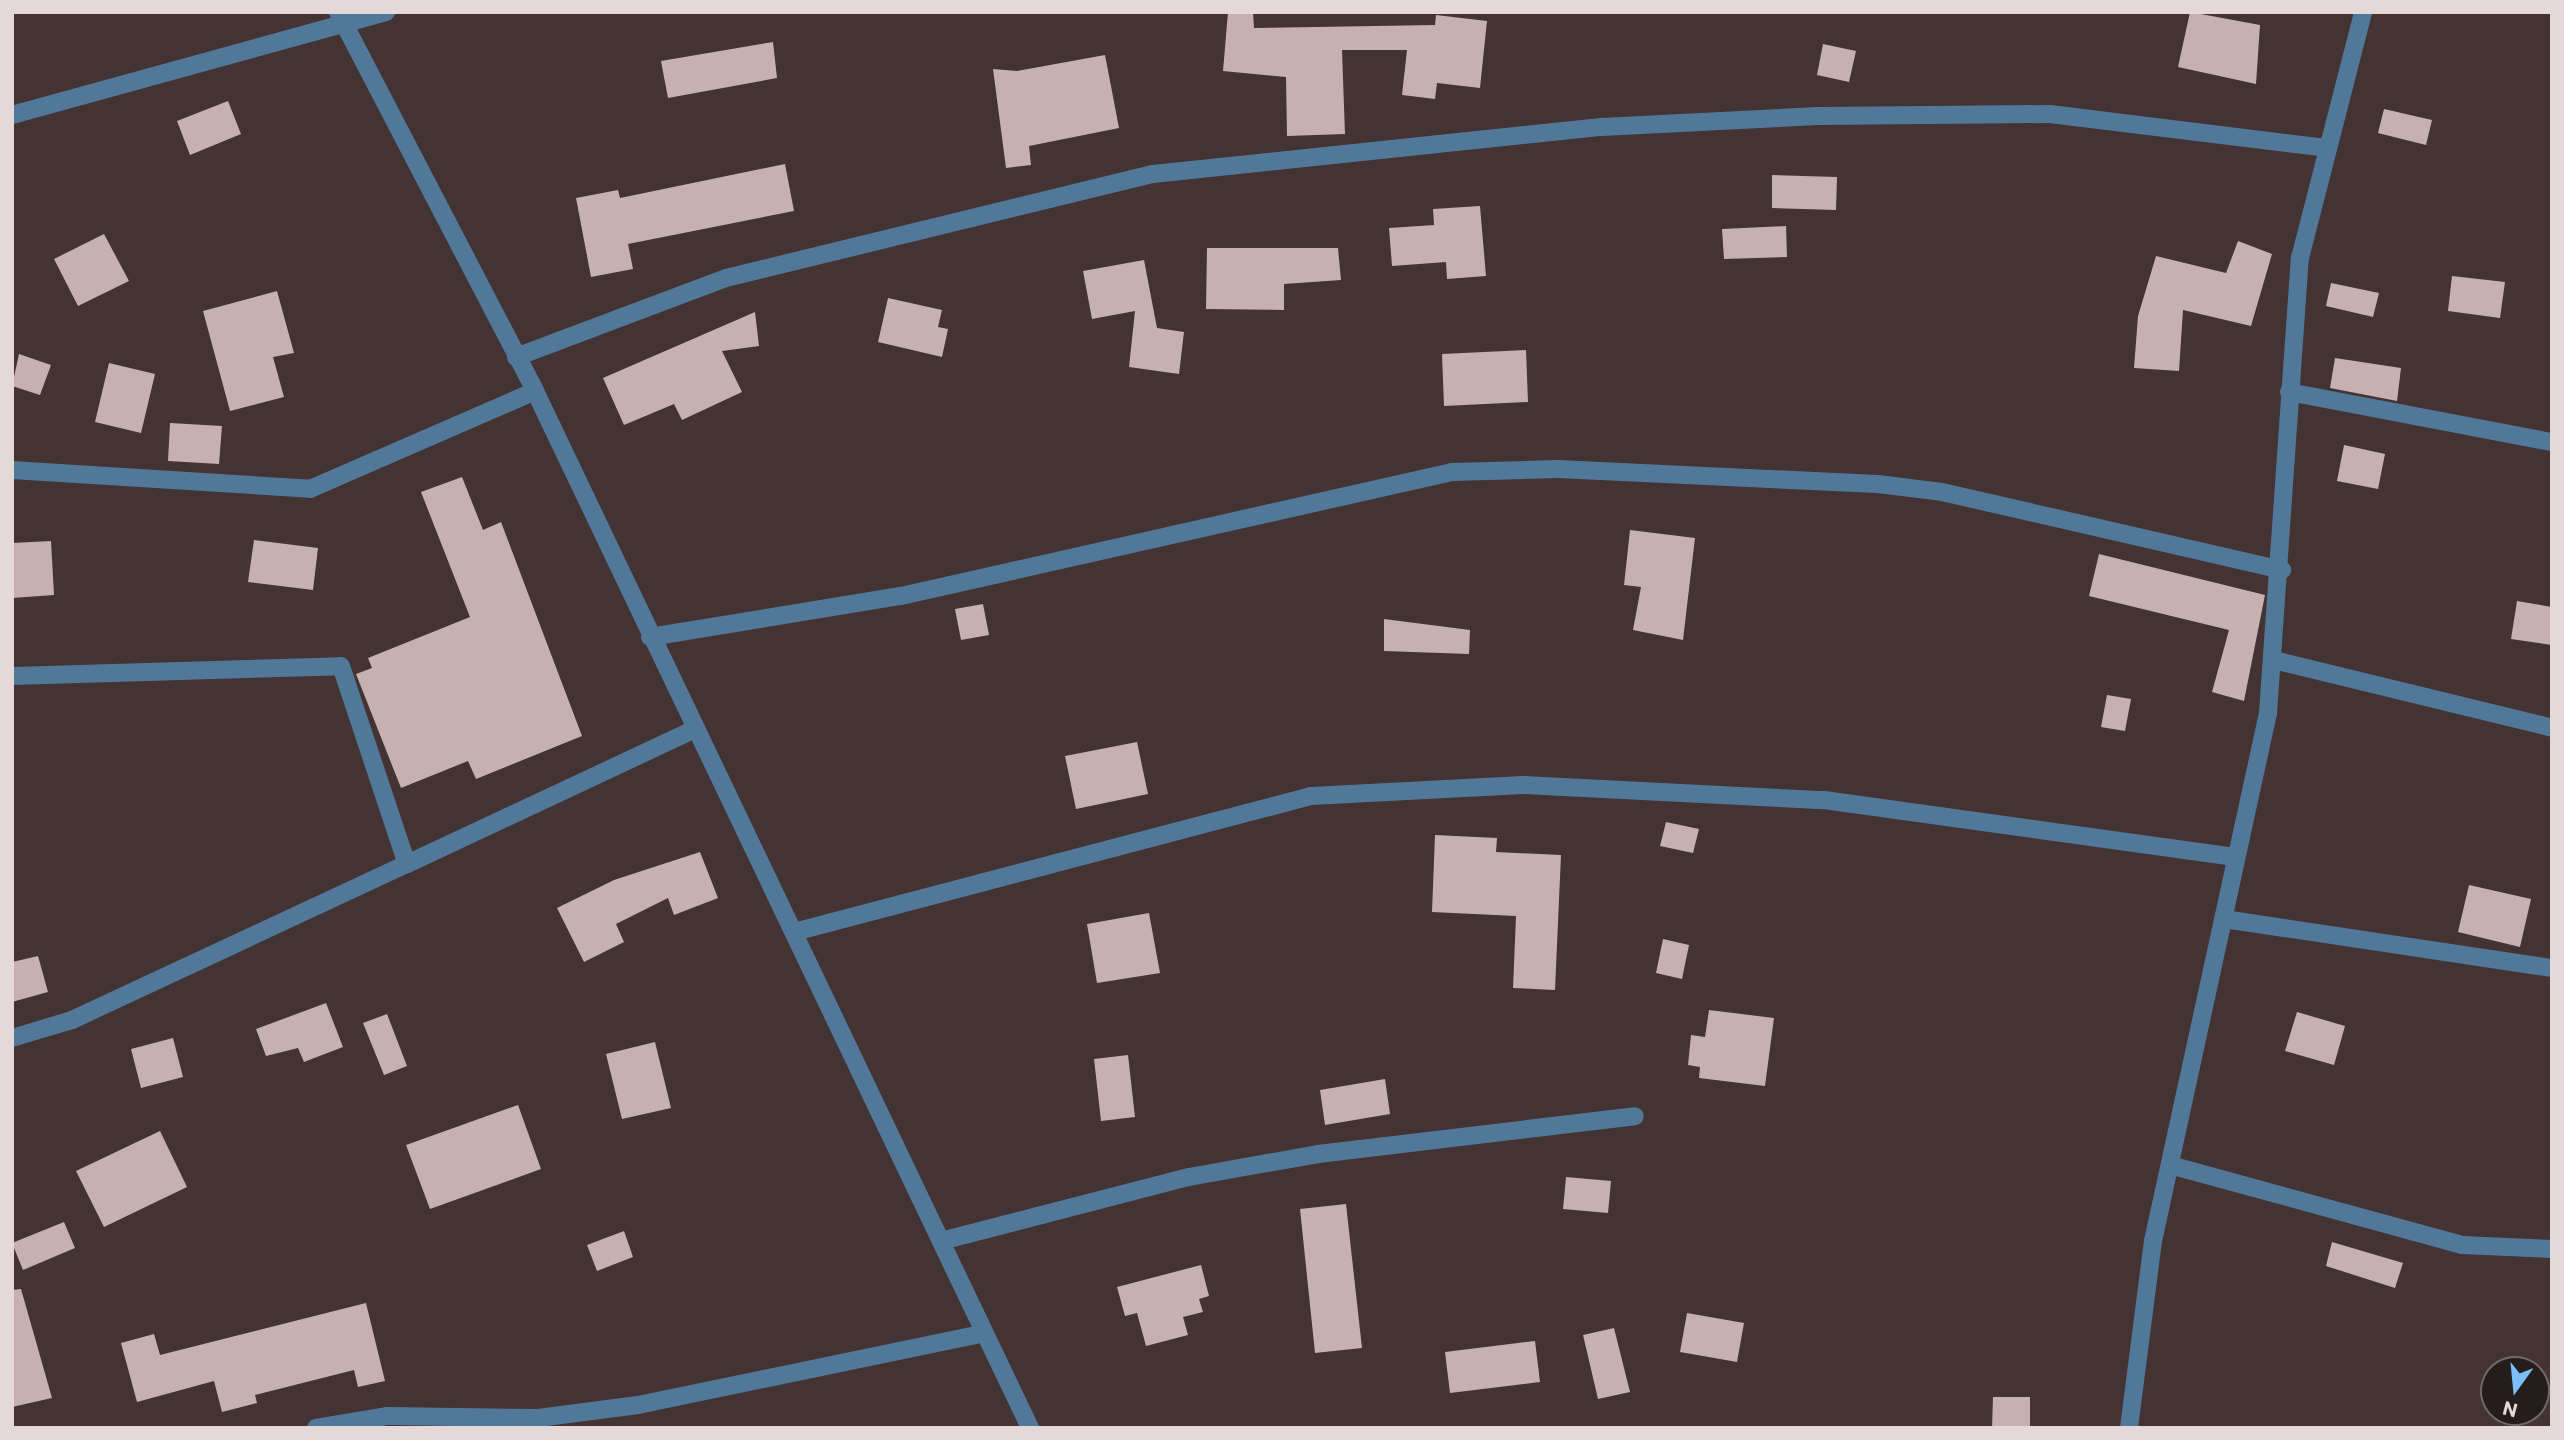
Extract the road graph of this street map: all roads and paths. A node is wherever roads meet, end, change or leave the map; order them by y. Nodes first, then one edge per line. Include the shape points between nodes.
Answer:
1 (386, 12) edge
2 (2364, 12) edge
3 (340, 17) edge
4 (12, 115) edge
5 (2328, 148) junction
6 (516, 357) junction
7 (535, 391) junction
8 (2289, 392) junction
9 (2552, 442) edge
10 (12, 470) edge
11 (2282, 570) junction
12 (650, 637) junction
13 (2274, 660) junction
14 (12, 676) edge
15 (2552, 727) edge
16 (693, 730) junction
17 (2235, 857) junction
18 (407, 863) junction
19 (2224, 919) junction
20 (798, 931) junction
21 (2552, 968) edge
22 (12, 1038) edge
23 (1635, 1116) dead end
24 (2170, 1165) junction
25 (945, 1240) junction
26 (2552, 1249) edge
27 (981, 1335) junction
28 (316, 1428) edge
29 (1030, 1428) edge
30 (2129, 1428) edge

1 - 3 street
2 - 5 street
3 - 4 street
3 - 6 street
5 - 6 street via 2050,114 1818,116 1602,127 1153,174 726,278
5 - 8 street via 2300,258
6 - 7 street
7 - 10 street via 310,489
7 - 12 street
8 - 9 street
8 - 11 street
11 - 12 street via 1942,492 1878,484 1558,469 1452,472 901,596
11 - 13 street
12 - 16 street
13 - 15 street
13 - 17 street
14 - 18 street via 341,666
16 - 18 street
16 - 20 street
17 - 19 street
17 - 20 street via 1824,800 1524,785 1311,796
18 - 22 street via 72,1020
19 - 21 street
19 - 24 street
20 - 25 street
23 - 25 street via 1292,1158 1189,1177
24 - 26 street via 2462,1245
24 - 30 street via 2153,1241
25 - 27 street
27 - 28 street via 638,1405 538,1418 388,1416
27 - 29 street

